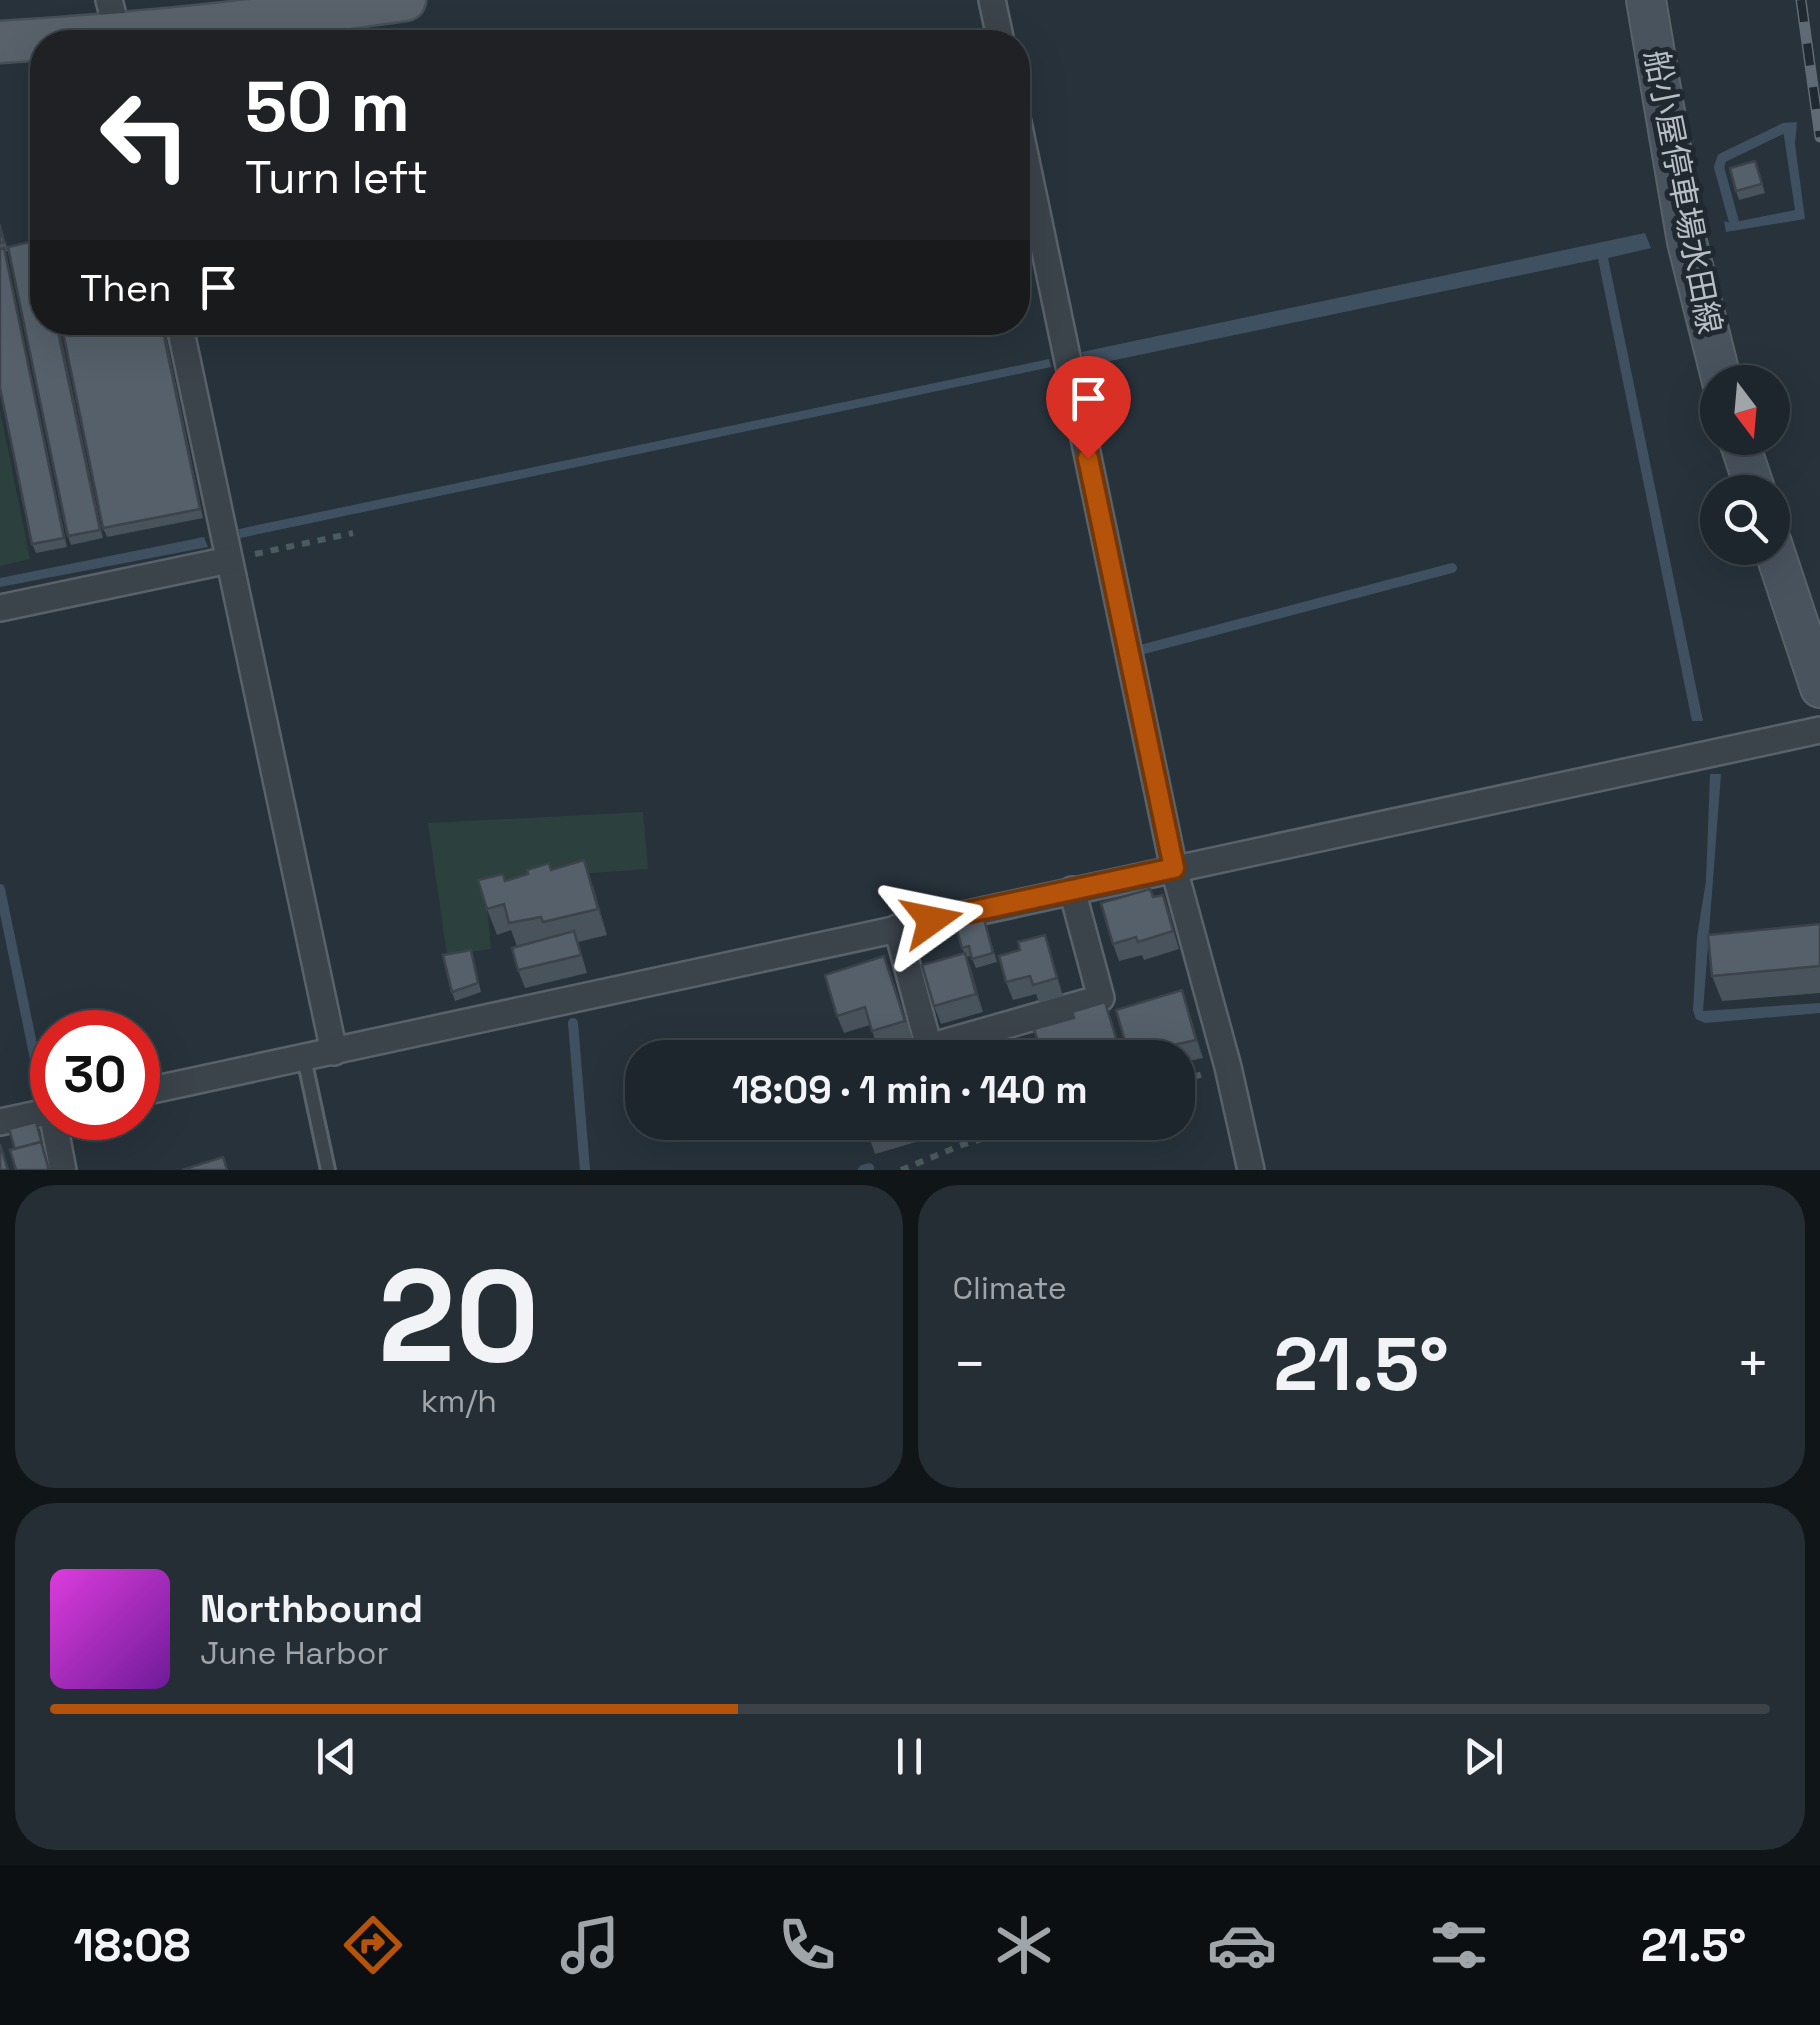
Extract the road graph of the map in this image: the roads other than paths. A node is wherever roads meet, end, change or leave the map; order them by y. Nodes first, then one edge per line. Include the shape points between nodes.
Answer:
1 (405, 0) edge
2 (992, 0) edge
3 (1646, 0) edge
4 (116, 26) edge
5 (87, 30) edge
6 (998, 30) edge
7 (30, 38) edge
8 (0, 42) edge
9 (1030, 179) edge
10 (182, 335) edge
11 (1718, 365) edge
12 (229, 560) junction
13 (1779, 565) edge
14 (0, 608) edge
15 (1820, 688) edge
16 (1820, 730) edge
17 (1174, 868) junction
18 (1072, 890) junction
19 (897, 928) junction
20 (334, 1052) junction
21 (304, 1058) junction
22 (160, 1088) edge
23 (30, 1117) edge
24 (0, 1122) edge
25 (57, 1140) edge
26 (63, 1170) edge
27 (328, 1170) edge
28 (1252, 1170) edge

1 - 4 main road via 302,16
2 - 6 street
3 - 11 main road, 船小屋停車場水田線 via 1687,242
4 - 5 main road
7 - 8 main road
9 - 17 street
10 - 12 street
12 - 14 street
12 - 20 street
13 - 15 main road
16 - 17 street
17 - 18 street
17 - 28 street
18 - 19 street
18 - 19 street via 1101,998 929,1047
19 - 20 street
20 - 21 street
21 - 22 street
21 - 27 lane
23 - 24 street
25 - 26 street

